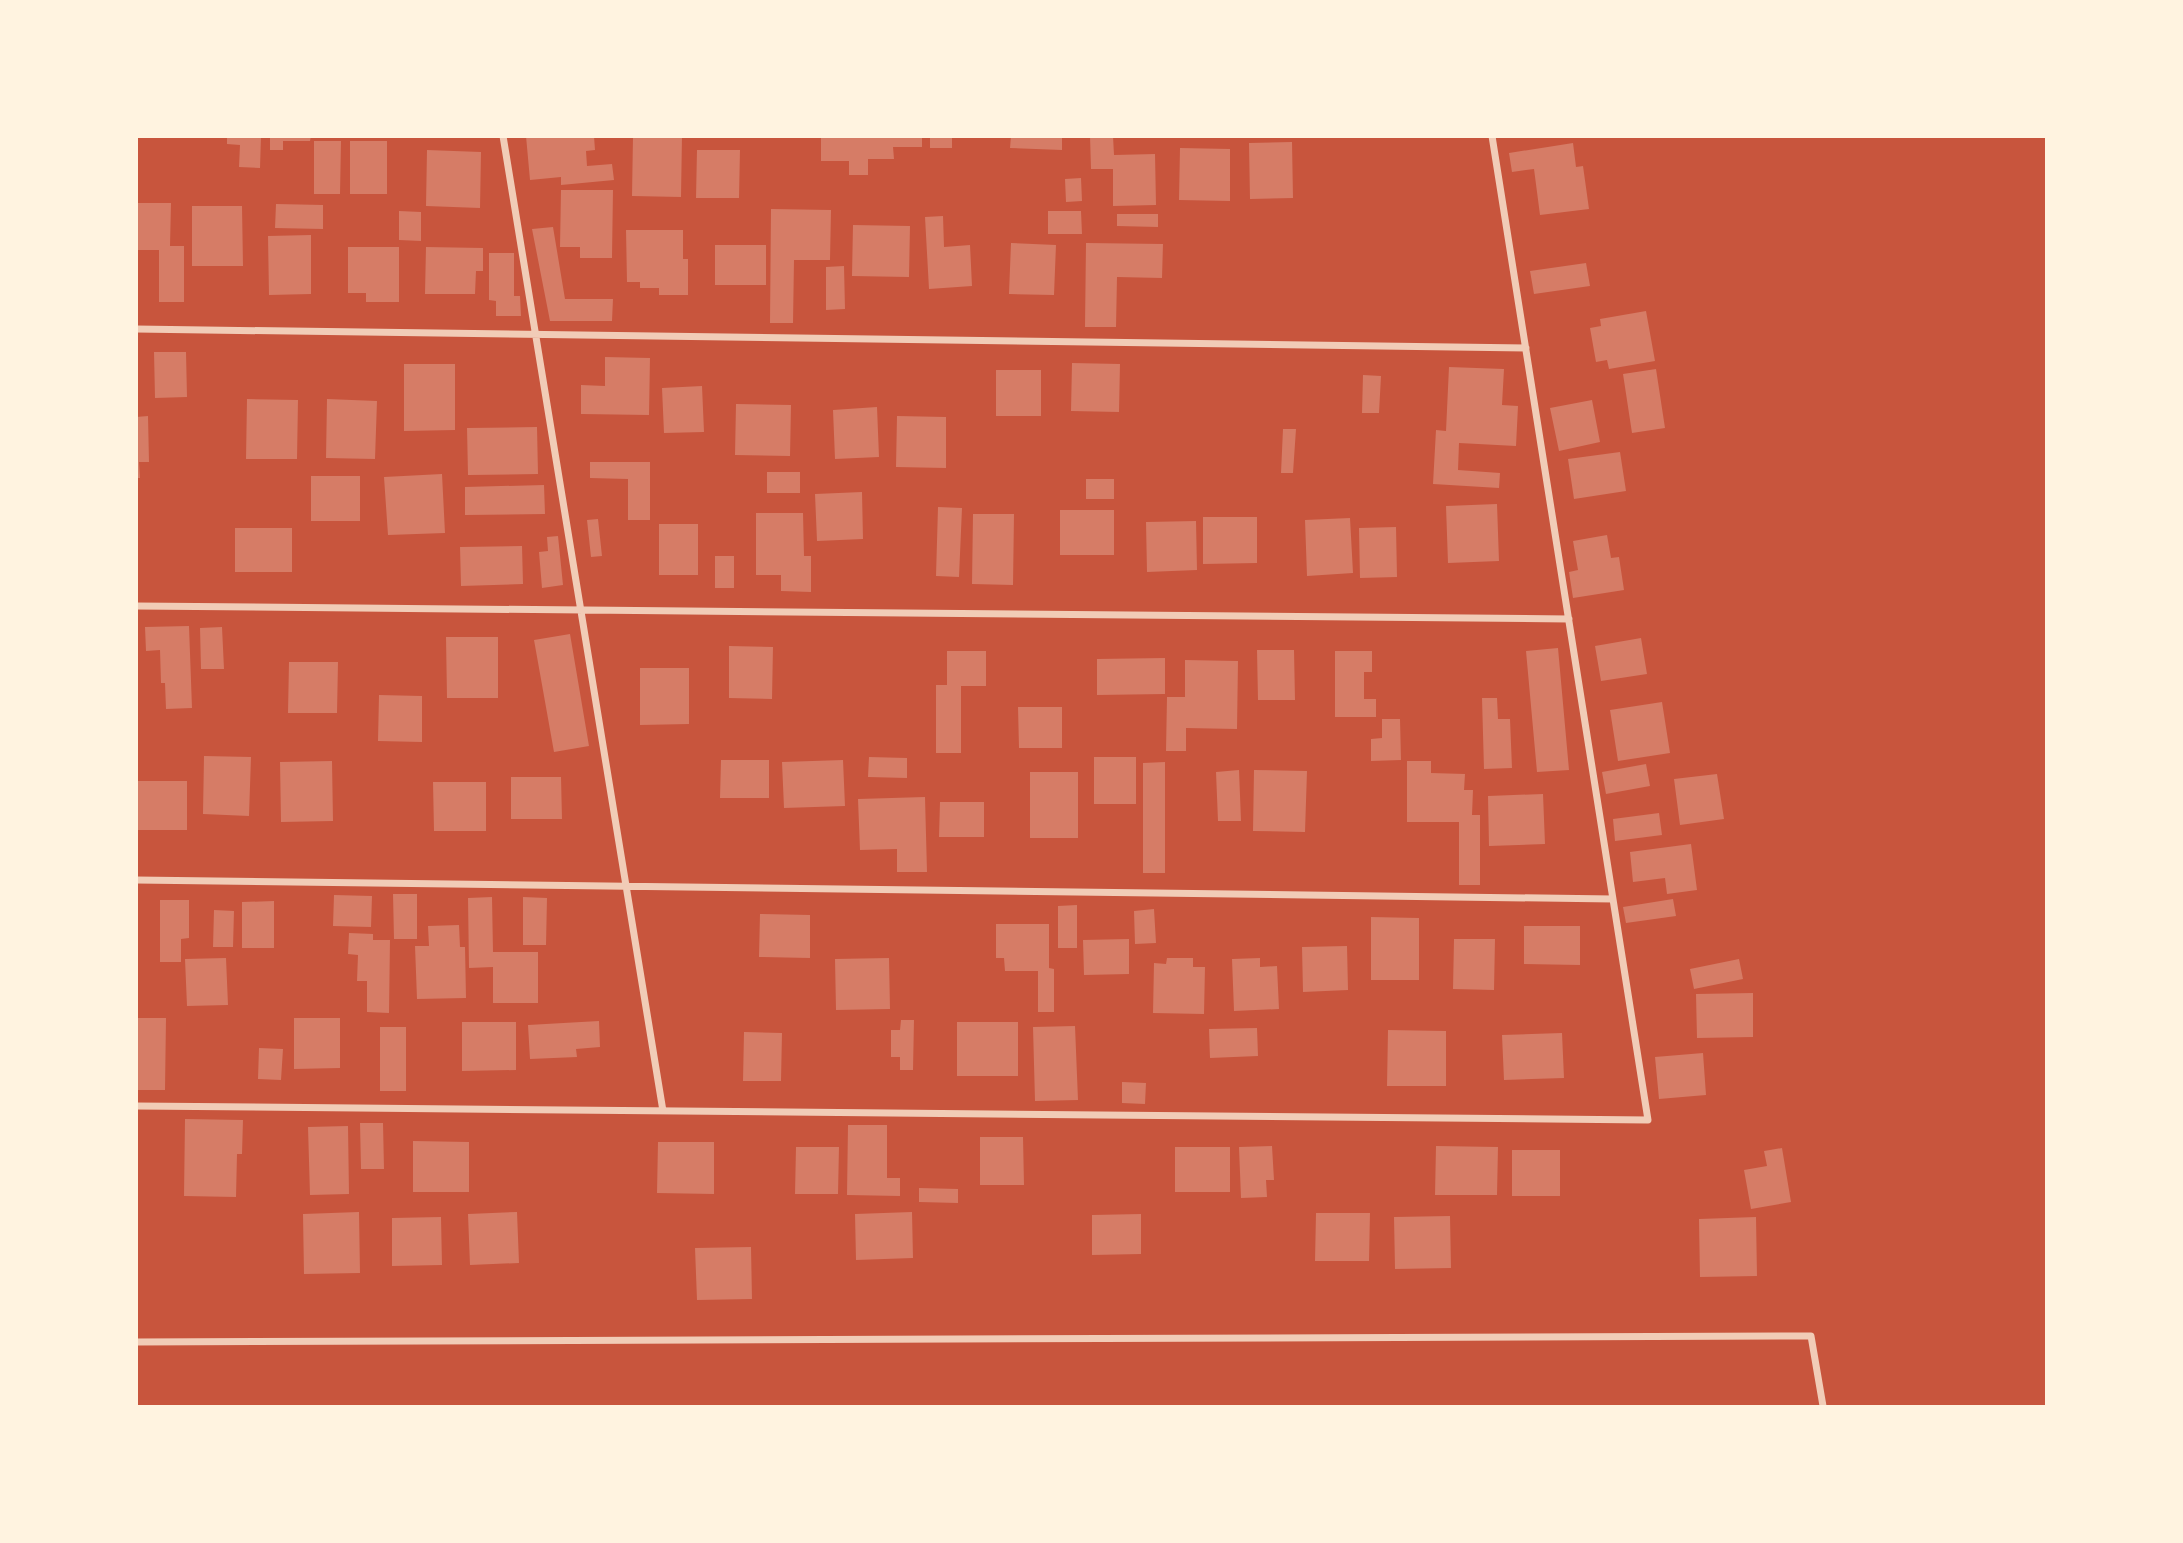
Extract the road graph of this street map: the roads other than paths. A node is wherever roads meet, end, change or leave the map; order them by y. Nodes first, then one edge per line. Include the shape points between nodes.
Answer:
1 (503, 136) edge
2 (1492, 136) edge
3 (136, 329) edge
4 (536, 335) junction
5 (1526, 348) junction
6 (136, 606) edge
7 (581, 610) junction
8 (1569, 619) junction
9 (136, 880) edge
10 (626, 886) junction
11 (1613, 899) junction
12 (136, 1106) edge
13 (663, 1111) junction
14 (136, 1342) edge
15 (1823, 1406) edge

1 - 4 street
2 - 5 street
3 - 4 street
4 - 5 street
4 - 7 street
5 - 8 street
6 - 7 street
7 - 8 street
7 - 10 street
8 - 11 street
9 - 10 street
10 - 11 street
10 - 13 street
11 - 13 street via 1648,1120
12 - 13 street
14 - 15 street via 1811,1336

